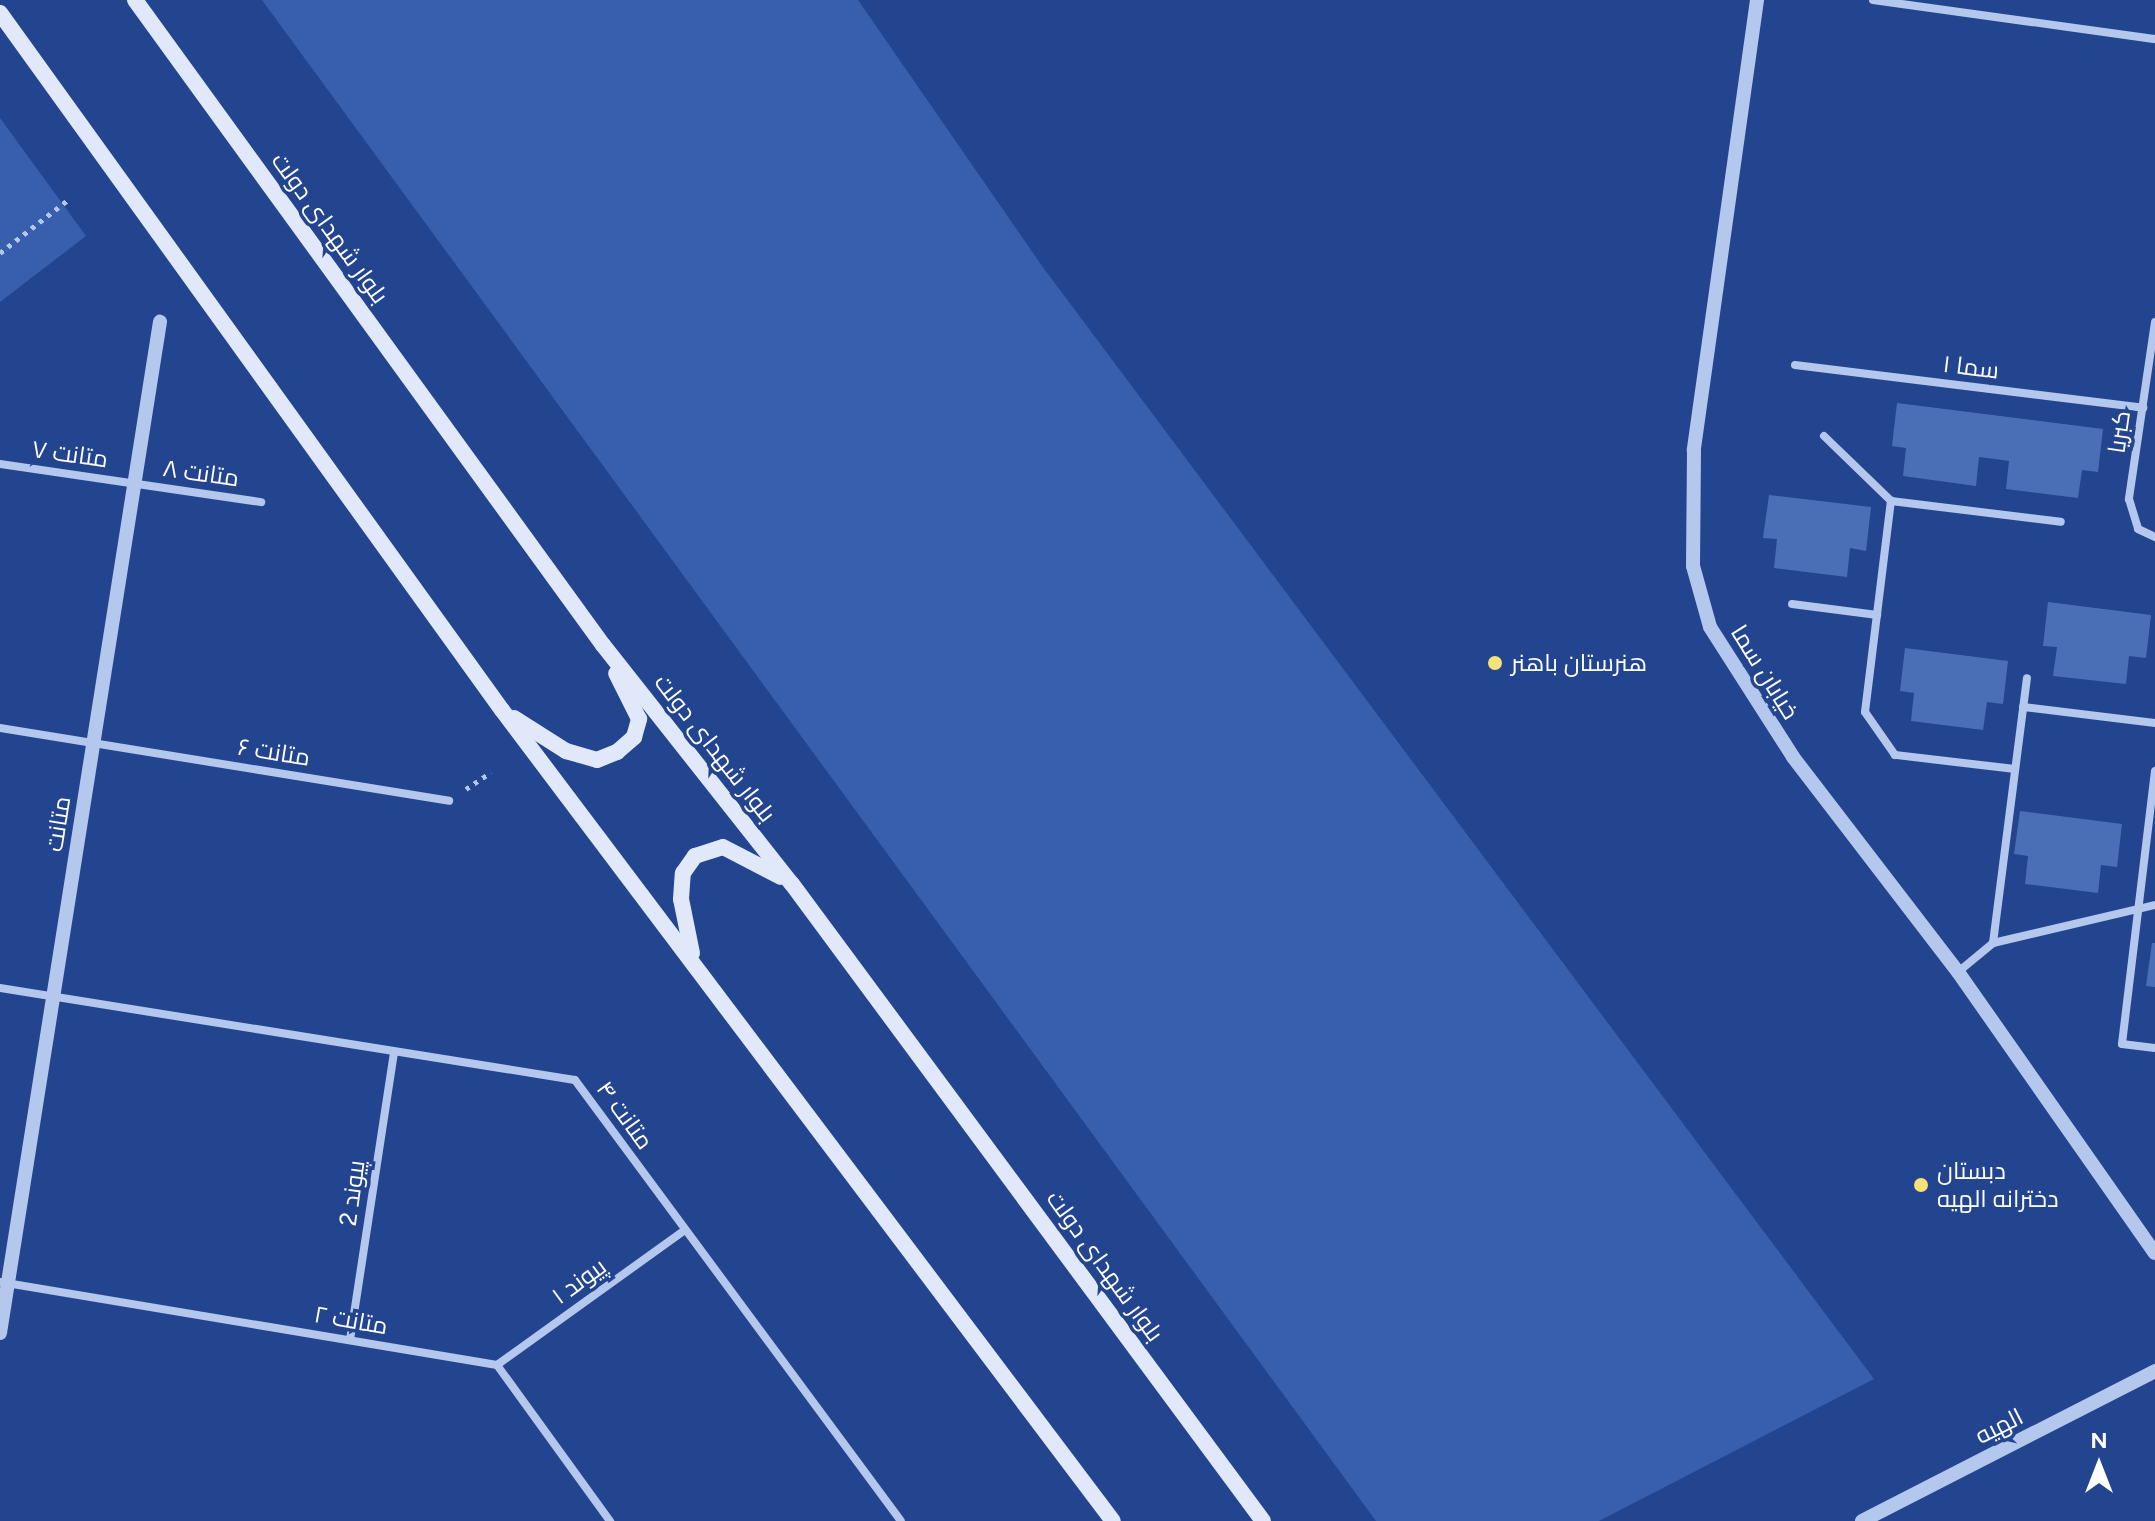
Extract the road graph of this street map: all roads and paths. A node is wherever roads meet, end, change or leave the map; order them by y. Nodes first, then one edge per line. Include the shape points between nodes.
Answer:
1 (135, 0) edge
2 (1757, 0) edge
3 (1873, 0) edge
4 (0, 13) edge
5 (2155, 39) edge
6 (69, 199) dead end
7 (0, 253) edge
8 (160, 322) dead end
9 (2155, 322) edge
10 (1795, 365) dead end
11 (2143, 408) junction
12 (1824, 436) dead end
13 (0, 464) edge
14 (134, 483) junction
15 (1891, 501) junction
16 (261, 502) dead end
17 (2061, 522) dead end
18 (2155, 537) edge
19 (1792, 604) dead end
20 (1877, 615) junction
21 (603, 645) junction
22 (2027, 678) dead end
23 (2023, 707) junction
24 (502, 710) junction
25 (2155, 723) edge
26 (0, 728) edge
27 (93, 743) junction
28 (2015, 769) junction
29 (2155, 771) edge
30 (449, 801) dead end
31 (792, 884) junction
32 (2139, 903) junction
33 (2155, 905) edge
34 (1993, 943) junction
35 (692, 956) junction
36 (1958, 972) junction
37 (0, 988) edge
38 (54, 996) junction
39 (2155, 1048) edge
40 (394, 1051) junction
41 (685, 1230) junction
42 (2155, 1253) edge
43 (4, 1282) edge
44 (0, 1333) edge
45 (350, 1340) junction
46 (497, 1365) junction
47 (2155, 1371) edge
48 (610, 1521) edge
49 (901, 1521) edge
50 (1113, 1521) edge
51 (1263, 1521) edge
52 (1862, 1521) edge

1 - 21 main road, بلوار شهدای دولت
2 - 36 street, خیابان سما via 1694,451 1693,566 1710,627 1739,679
3 - 5 street
4 - 24 main road
6 - 7 path
8 - 14 street, متانت
9 - 11 street, کبریا
10 - 11 street, سما ۱
11 - 18 street, کبریا via 2129,499 2138,529
12 - 15 street
13 - 14 street, متانت ۷
14 - 16 street, متانت ۸
14 - 27 street, متانت
15 - 17 street
15 - 20 street
19 - 20 street
20 - 28 street via 1865,712 1895,755
21 - 24 main road via 639,719 634,737 617,752 597,760 566,751
21 - 31 main road, بلوار شهدای دولت
22 - 23 street
23 - 25 street
23 - 28 street
24 - 35 main road
26 - 27 street, متانت ۶
27 - 30 street, متانت ۶
27 - 38 street, متانت
28 - 34 street
29 - 32 street
31 - 35 main road via 743,852 723,847 695,856 683,873 681,899
31 - 51 main road, بلوار شهدای دولت
32 - 33 street
32 - 34 street
32 - 39 street via 2122,1044
34 - 36 street
35 - 50 main road
36 - 42 street, خیابان سما
37 - 38 street, متانت ۴
38 - 40 street, متانت ۴
38 - 43 street, متانت
40 - 41 street, متانت ۴ via 575,1080
40 - 45 street, پیوند 2
41 - 46 street, پیوند ۱
41 - 49 street, متانت ۴
43 - 44 street, متانت
43 - 45 street, متانت ۲
45 - 46 street, متانت ۲
46 - 48 street
47 - 52 street, الهیه

